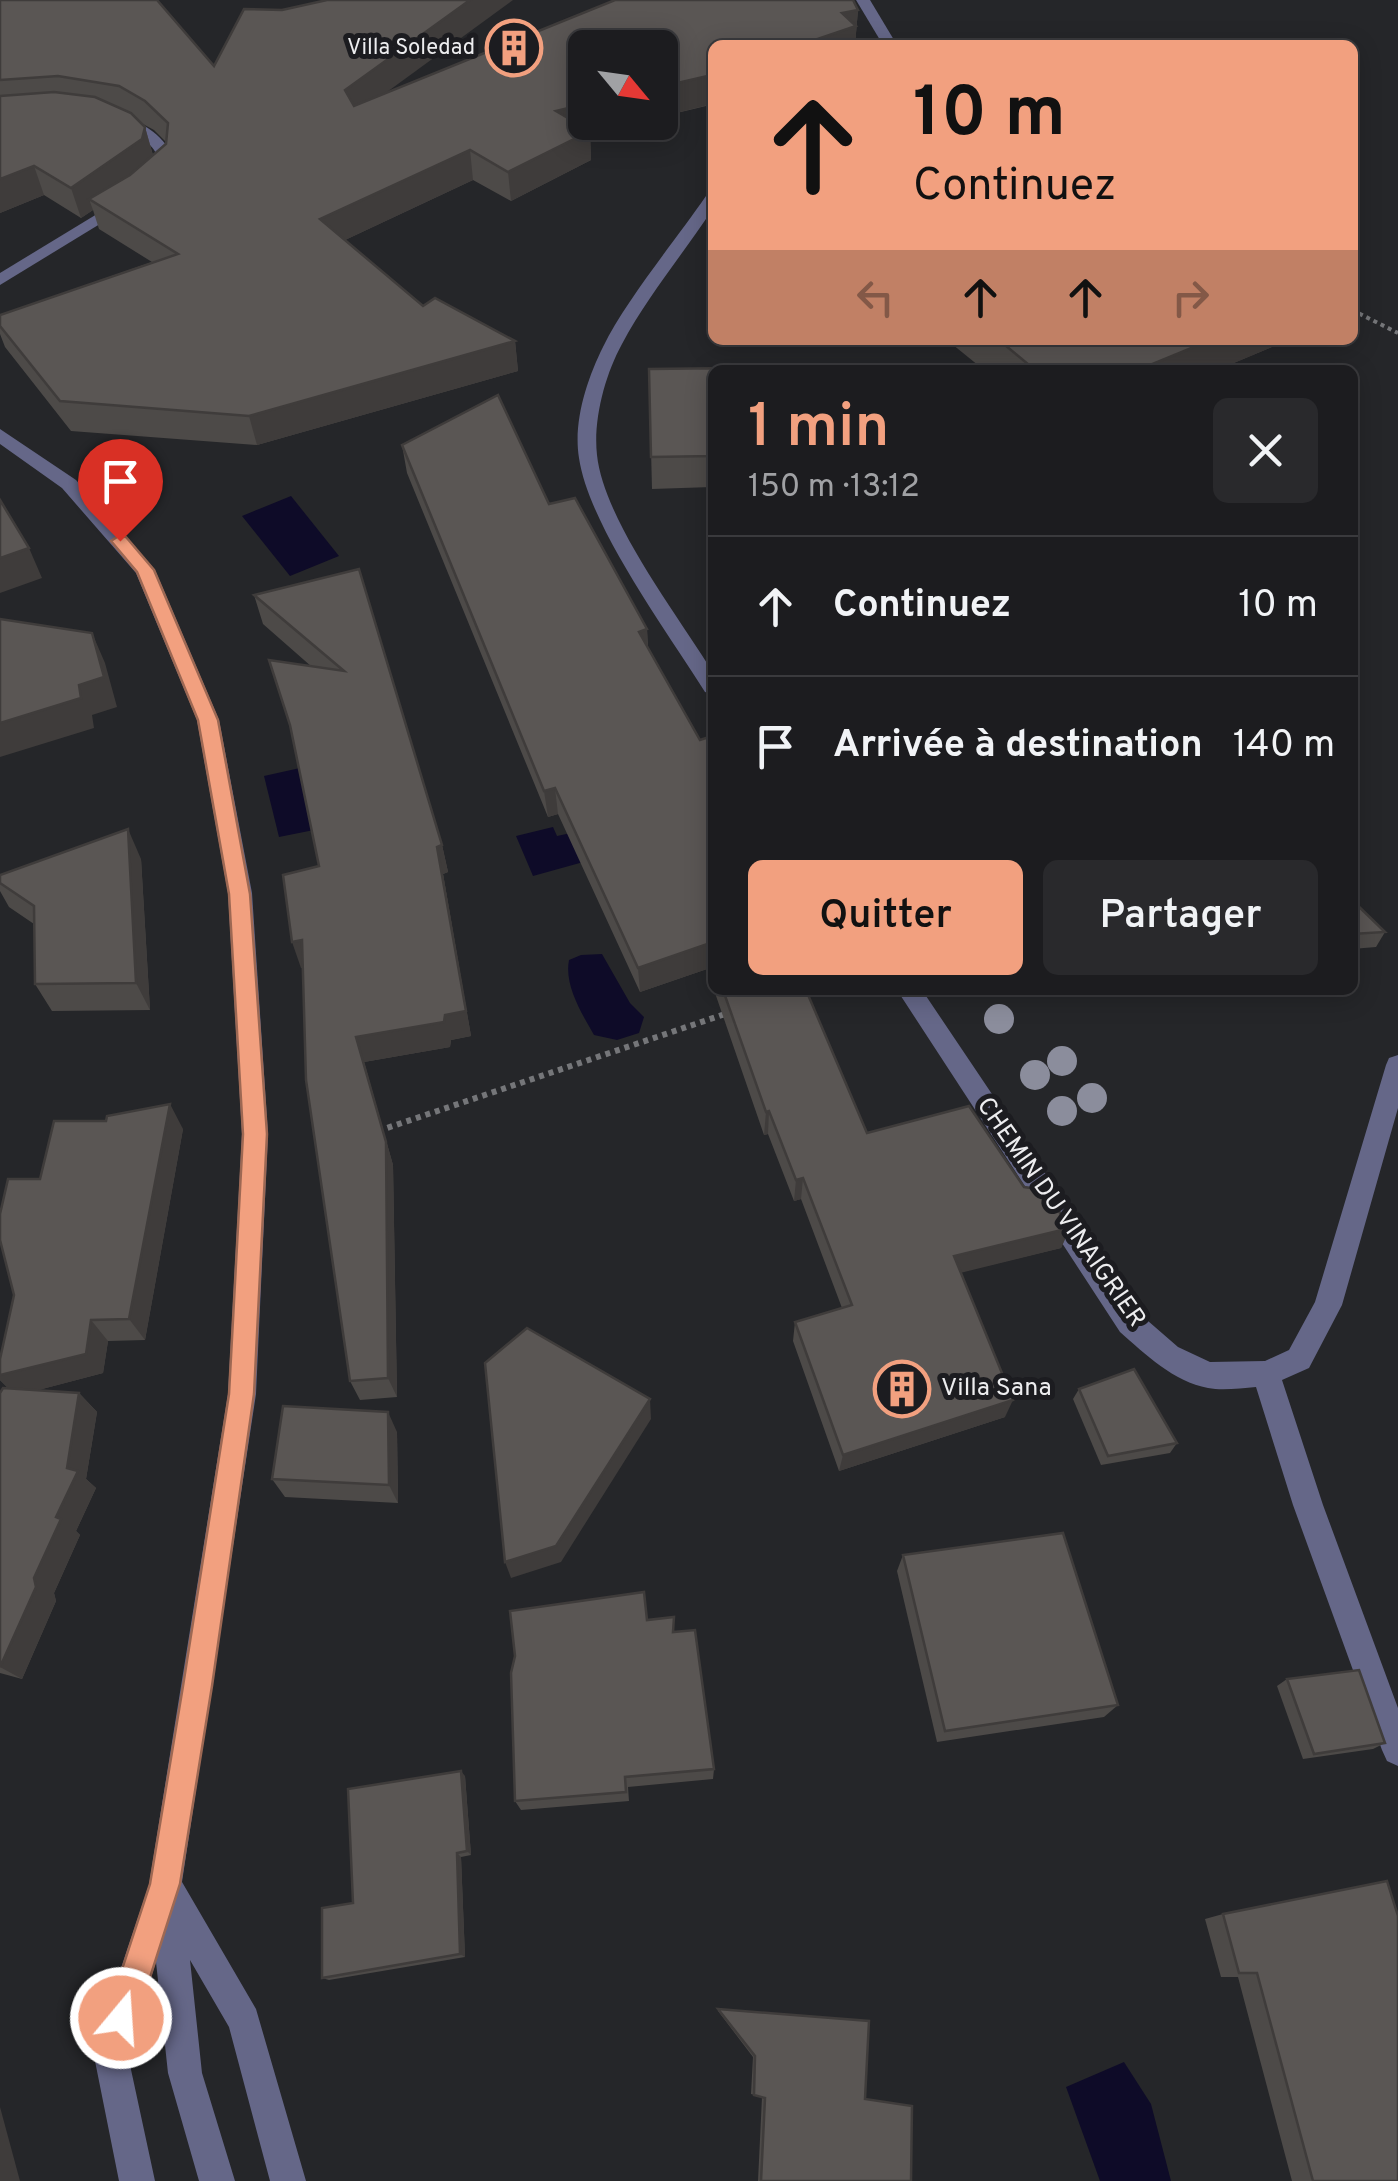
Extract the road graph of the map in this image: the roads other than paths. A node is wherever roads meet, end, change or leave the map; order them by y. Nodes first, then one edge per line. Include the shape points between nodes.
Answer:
1 (863, 0) edge
2 (887, 40) edge
3 (98, 118) edge
4 (708, 205) edge
5 (0, 280) edge
6 (0, 436) edge
7 (708, 680) edge
8 (912, 995) edge
9 (1398, 1064) edge
10 (1266, 1374) junction
11 (1398, 1750) edge
12 (165, 1884) junction
13 (138, 2181) edge
14 (217, 2181) edge
15 (288, 2181) edge

1 - 2 street
3 - 5 street via 156,138 165,154 162,173
4 - 7 street via 613,344 598,380 587,454 611,523
6 - 12 street via 69,484 145,570 208,720 240,894 255,1134 242,1394
8 - 10 street, CHEMIN DU VINAIGRIER via 1130,1323 1168,1356 1208,1375
9 - 10 street via 1328,1305 1299,1358
10 - 11 street
12 - 13 street via 110,2051
12 - 14 street via 185,2074
12 - 15 street via 244,2021

